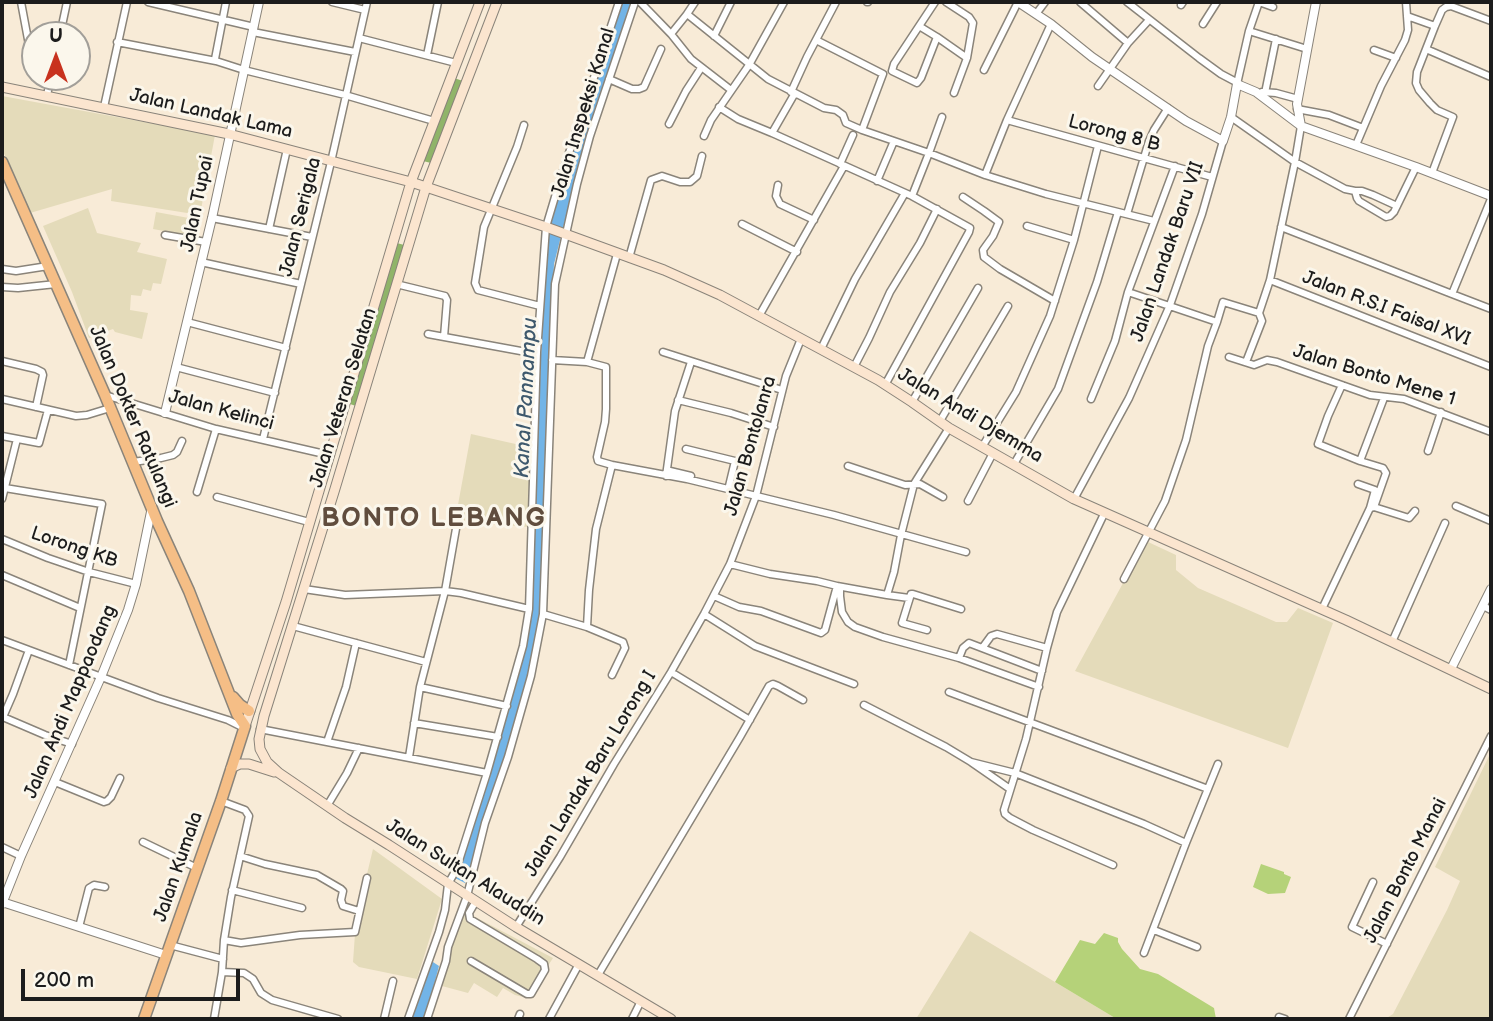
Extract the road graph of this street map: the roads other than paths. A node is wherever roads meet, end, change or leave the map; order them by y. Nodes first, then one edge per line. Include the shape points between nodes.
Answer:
1 (21, 2) edge
2 (67, 2) edge
3 (127, 2) edge
4 (149, 2) edge
5 (226, 2) edge
6 (259, 2) edge
7 (332, 2) edge
8 (438, 2) edge
9 (480, 2) edge
10 (497, 2) edge
11 (619, 2) edge
12 (637, 2) edge
13 (695, 2) edge
14 (731, 2) edge
15 (784, 2) edge
16 (836, 2) edge
17 (935, 2) edge
18 (946, 2) edge
19 (1018, 2) edge
20 (1045, 2) edge
21 (1080, 2) edge
22 (1127, 2) edge
23 (1217, 2) edge
24 (1259, 2) edge
25 (1316, 2) edge
26 (1406, 2) edge
27 (366, 6) edge
28 (1273, 7) dead end
29 (687, 14) junction
30 (1036, 14) junction
31 (1407, 16) junction
32 (223, 19) junction
33 (1149, 20) junction
34 (25, 21) edge
35 (63, 21) edge
36 (1491, 21) edge
37 (1051, 23) junction
38 (1203, 24) dead end
39 (919, 26) junction
40 (1435, 26) junction
41 (253, 29) junction
42 (1249, 31) junction
43 (671, 34) junction
44 (714, 36) junction
45 (937, 37) junction
46 (359, 38) junction
47 (466, 38) junction
48 (816, 40) junction
49 (1276, 40) junction
50 (117, 42) junction
51 (1128, 43) junction
52 (480, 45) junction
53 (661, 49) dead end
54 (1426, 49) junction
55 (1307, 50) junction
56 (1374, 50) dead end
57 (355, 52) junction
58 (427, 55) junction
59 (967, 58) junction
60 (1396, 58) junction
61 (216, 61) junction
62 (456, 62) junction
63 (748, 65) junction
64 (701, 68) junction
65 (1110, 69) junction
66 (244, 70) junction
67 (984, 70) dead end
68 (1491, 77) edge
69 (609, 79) junction
70 (1238, 84) junction
71 (1098, 86) dead end
72 (2, 87) edge
73 (731, 90) junction
74 (37, 91) edge
75 (48, 91) edge
76 (1261, 92) junction
77 (793, 93) junction
78 (954, 93) dead end
79 (37, 94) junction
80 (47, 95) junction
81 (345, 95) junction
82 (1298, 99) junction
83 (104, 107) junction
84 (719, 107) junction
85 (1168, 108) junction
86 (1297, 109) junction
87 (942, 117) dead end
88 (1231, 117) junction
89 (1007, 120) junction
90 (433, 121) junction
91 (669, 124) dead end
92 (524, 125) dead end
93 (1301, 126) junction
94 (1363, 128) junction
95 (862, 130) junction
96 (772, 133) junction
97 (229, 134) junction
98 (853, 135) dead end
99 (704, 136) dead end
100 (894, 141) junction
101 (1223, 141) junction
102 (1356, 145) junction
103 (1098, 146) junction
104 (287, 149) junction
105 (929, 153) junction
106 (702, 156) dead end
107 (1144, 159) junction
108 (2, 162) edge
109 (331, 162) junction
110 (1295, 162) junction
111 (842, 165) junction
112 (1175, 166) junction
113 (1416, 167) junction
114 (1432, 173) junction
115 (985, 175) junction
116 (1212, 177) junction
117 (877, 181) junction
118 (411, 182) junction
119 (778, 185) dead end
120 (426, 187) junction
121 (1355, 191) junction
122 (908, 195) junction
123 (963, 197) dead end
124 (1491, 197) edge
125 (1084, 204) junction
126 (1396, 206) junction
127 (937, 209) junction
128 (492, 210) junction
129 (1118, 212) junction
130 (1127, 214) junction
131 (212, 218) junction
132 (814, 220) junction
133 (1154, 221) junction
134 (742, 224) dead end
135 (1027, 226) dead end
136 (548, 227) junction
137 (1281, 227) junction
138 (269, 229) junction
139 (564, 233) junction
140 (165, 234) dead end
141 (312, 237) junction
142 (1074, 240) junction
143 (206, 242) junction
144 (797, 252) junction
145 (617, 254) junction
146 (629, 258) junction
147 (201, 261) junction
148 (48, 266) junction
149 (2, 270) edge
150 (1270, 280) junction
151 (56, 284) junction
152 (301, 284) junction
153 (396, 284) junction
154 (2, 287) edge
155 (978, 288) dead end
156 (1128, 292) junction
157 (1452, 293) junction
158 (1055, 301) junction
159 (1170, 305) junction
160 (540, 306) junction
161 (1008, 306) dead end
162 (1491, 309) edge
163 (1259, 313) junction
164 (760, 316) junction
165 (187, 322) junction
166 (1217, 322) junction
167 (428, 334) dead end
168 (444, 337) junction
169 (801, 339) junction
170 (286, 348) junction
171 (821, 349) junction
172 (663, 352) dead end
173 (537, 354) junction
174 (1229, 357) dead end
175 (552, 360) junction
176 (2, 361) edge
177 (587, 362) junction
178 (691, 362) junction
179 (1246, 362) junction
180 (176, 367) junction
181 (853, 367) junction
182 (1491, 367) edge
183 (885, 385) junction
184 (1342, 386) junction
185 (782, 390) junction
186 (275, 393) junction
187 (105, 394) junction
188 (1384, 398) junction
189 (2, 399) edge
190 (678, 400) junction
191 (1091, 400) dead end
192 (912, 401) junction
193 (36, 407) junction
194 (110, 408) junction
195 (48, 410) junction
196 (341, 412) junction
197 (1441, 412) junction
198 (165, 413) junction
199 (357, 416) junction
200 (940, 421) junction
201 (775, 427) junction
202 (949, 428) junction
203 (216, 429) junction
204 (1491, 432) edge
205 (2, 436) edge
206 (17, 439) junction
207 (263, 439) junction
208 (182, 441) dead end
209 (982, 447) junction
210 (686, 449) dead end
211 (1428, 451) dead end
212 (993, 453) junction
213 (329, 455) junction
214 (1360, 461) junction
215 (133, 462) junction
216 (1014, 464) junction
217 (612, 466) junction
218 (848, 466) dead end
219 (668, 473) junction
220 (914, 484) junction
221 (1358, 484) dead end
222 (729, 486) junction
223 (5, 488) junction
224 (197, 492) dead end
225 (757, 495) junction
226 (217, 497) dead end
227 (943, 497) dead end
228 (2, 499) edge
229 (1074, 499) junction
230 (968, 501) dead end
231 (152, 506) junction
232 (1456, 506) dead end
233 (1372, 507) junction
234 (1415, 511) dead end
235 (1104, 514) junction
236 (1491, 521) edge
237 (309, 523) junction
238 (457, 523) dead end
239 (1445, 523) dead end
240 (1149, 533) junction
241 (901, 535) junction
242 (2, 539) edge
243 (966, 552) dead end
244 (730, 564) junction
245 (89, 572) junction
246 (2, 575) edge
247 (1124, 579) dead end
248 (136, 584) junction
249 (839, 587) junction
250 (304, 589) junction
251 (1491, 589) edge
252 (445, 591) junction
253 (887, 595) junction
254 (714, 596) junction
255 (909, 598) junction
256 (80, 608) junction
257 (1487, 608) edge
258 (528, 609) junction
259 (961, 609) dead end
260 (1322, 609) junction
261 (543, 614) junction
262 (704, 614) junction
263 (293, 626) junction
264 (587, 627) junction
265 (928, 630) dead end
266 (2, 640) edge
267 (1392, 642) junction
268 (356, 643) junction
269 (983, 647) junction
270 (1047, 648) junction
271 (29, 650) junction
272 (959, 658) junction
273 (426, 662) junction
274 (69, 665) junction
275 (1451, 669) junction
276 (1042, 671) junction
277 (671, 672) junction
278 (612, 675) dead end
279 (101, 677) junction
280 (854, 684) dead end
281 (226, 687) junction
282 (1038, 687) junction
283 (420, 688) junction
284 (1491, 689) edge
285 (949, 692) dead end
286 (803, 700) dead end
287 (864, 705) dead end
288 (507, 706) junction
289 (249, 711) junction
290 (264, 716) junction
291 (2, 718) edge
292 (750, 719) junction
293 (1030, 721) junction
294 (414, 723) junction
295 (244, 727) junction
296 (260, 734) junction
297 (1491, 736) edge
298 (498, 737) junction
299 (327, 742) junction
300 (72, 744) junction
301 (359, 748) junction
302 (409, 757) junction
303 (971, 762) junction
304 (1218, 764) dead end
305 (232, 768) junction
306 (279, 773) junction
307 (487, 773) junction
308 (1015, 773) junction
309 (120, 778) dead end
310 (55, 782) junction
311 (1010, 789) junction
312 (1208, 789) junction
313 (220, 801) junction
314 (327, 806) junction
315 (143, 842) dead end
316 (1186, 843) junction
317 (2, 847) edge
318 (21, 856) junction
319 (240, 856) junction
320 (1113, 865) dead end
321 (197, 868) junction
322 (367, 878) dead end
323 (1373, 882) dead end
324 (448, 884) junction
325 (105, 887) dead end
326 (232, 890) junction
327 (467, 896) junction
328 (476, 901) junction
329 (2, 903) edge
330 (302, 908) dead end
331 (359, 911) junction
332 (79, 927) junction
333 (516, 928) junction
334 (1154, 930) junction
335 (224, 940) junction
336 (1387, 944) junction
337 (1197, 947) dead end
338 (168, 950) junction
339 (1144, 953) dead end
340 (431, 956) junction
341 (223, 959) junction
342 (471, 961) dead end
343 (443, 962) junction
344 (579, 964) junction
345 (222, 972) junction
346 (598, 975) junction
347 (393, 981) dead end
348 (640, 1001) junction
349 (144, 1019) edge
350 (214, 1019) edge
351 (338, 1019) edge
352 (384, 1019) edge
353 (408, 1019) edge
354 (428, 1019) edge
355 (550, 1019) edge
356 (632, 1019) edge
357 (671, 1019) edge
358 (1349, 1019) edge

1 - 34 street
2 - 35 street
3 - 50 street
4 - 32 street
5 - 32 street
6 - 41 street, Jalan Tupai
7 - 27 street
8 - 58 street
9 - 47 main road, Jalan Veteran Selatan
10 - 52 main road, Jalan Veteran Selatan
11 - 136 street
12 - 43 street
12 - 69 street, Jalan Inspeksi Kanal
13 - 29 street
14 - 44 street
15 - 63 street
16 - 48 street
17 - 39 street
18 - 59 street via 972,20
19 - 30 street
19 - 67 street
20 - 30 street
21 - 51 street
22 - 33 street
23 - 38 street
24 - 28 street
24 - 42 street
25 - 55 street
26 - 31 street
27 - 46 street, Jalan Serigala
29 - 43 street
29 - 44 street
30 - 37 street
31 - 40 street
31 - 60 street via 1408,30
32 - 41 street
32 - 61 street
33 - 51 street
33 - 70 street
36 - 40 street via 1451,6 1442,10
37 - 65 street
37 - 89 street
39 - 45 street
39 - 45 street via 894,64 894,73 917,83
40 - 54 street
41 - 57 street
41 - 66 street, Jalan Tupai
42 - 49 street
42 - 70 street
43 - 64 street
44 - 63 street
45 - 59 street
46 - 57 street, Jalan Serigala
46 - 58 street
47 - 52 main road
47 - 62 main road, Jalan Veteran Selatan
48 - 77 street
48 - 95 street via 883,74
49 - 55 street
49 - 76 street
50 - 61 street
50 - 83 street
51 - 65 street
52 - 120 main road, Jalan Veteran Selatan
53 - 69 street via 644,87 632,89
54 - 68 street
54 - 114 street via 1416,83 1437,110 1453,117
55 - 82 street
56 - 60 street
57 - 81 street, Jalan Serigala
58 - 62 street
59 - 78 street
60 - 94 street
61 - 66 street
62 - 90 main road, Jalan Veteran Selatan
63 - 73 street
63 - 77 street
64 - 73 street
64 - 91 street
65 - 71 street
65 - 85 street
66 - 81 street
66 - 97 street, Jalan Tupai
69 - 139 street, Jalan Inspeksi Kanal
70 - 76 street
70 - 88 street, Jalan Landak Baru VII
72 - 79 main road, Jalan Landak Lama
73 - 84 street
74 - 79 street
75 - 80 street
76 - 82 street
76 - 93 street
77 - 95 street via 836,110 846,123
77 - 96 street
79 - 80 main road, Jalan Landak Lama
80 - 83 main road, Jalan Landak Lama
81 - 90 street
81 - 109 street, Jalan Serigala
82 - 86 street
83 - 97 main road, Jalan Landak Lama
84 - 96 street
84 - 99 street
85 - 101 street
85 - 107 street
86 - 93 street
86 - 94 street
87 - 105 street
88 - 101 street, Jalan Landak Baru VII
88 - 110 street
89 - 103 street, Lorong 8 B
89 - 115 street
90 - 118 main road, Jalan Veteran Selatan
92 - 128 street
93 - 102 street
93 - 110 street
94 - 102 street
95 - 100 street
96 - 111 street
97 - 104 main road, Jalan Landak Lama
97 - 131 street, Jalan Tupai
98 - 111 street
100 - 105 street
100 - 117 street
101 - 116 street, Jalan Landak Baru VII
102 - 113 street
103 - 107 street, Lorong 8 B
103 - 125 street
104 - 109 main road, Jalan Landak Lama
104 - 138 street
105 - 115 street
105 - 122 street
106 - 146 street via 690,182 662,176 651,180
107 - 112 street, Lorong 8 B
107 - 130 street
108 - 148 main road, Jalan Dokter Ratulangi
109 - 118 main road, Jalan Landak Lama
109 - 141 street, Jalan Serigala
110 - 121 street
110 - 137 street
111 - 117 street
111 - 132 street
112 - 116 street, Lorong 8 B
112 - 133 street
113 - 114 street
113 - 126 street
114 - 124 street
115 - 125 street
116 - 159 street, Jalan Landak Baru VII
117 - 122 street
118 - 120 main road
118 - 196 main road, Jalan Veteran Selatan
119 - 132 street via 780,204
120 - 128 main road, Jalan Andi Djemma
120 - 153 main road, Jalan Veteran Selatan
121 - 126 street
121 - 126 street via 1359,201 1386,217
122 - 127 street
122 - 171 street via 855,279
123 - 158 street via 999,222 983,250 984,257
124 - 157 street
125 - 129 street
125 - 142 street
127 - 181 street
127 - 183 street via 969,226 970,232
128 - 136 main road, Jalan Andi Djemma
128 - 160 street via 484,227 476,289
129 - 130 street
129 - 216 street via 1058,389
130 - 133 street
131 - 138 street
131 - 143 street, Jalan Tupai
132 - 144 street
133 - 156 street
134 - 144 street
135 - 142 street
136 - 139 main road, Jalan Andi Djemma
136 - 160 street
137 - 150 street
137 - 157 street
138 - 141 street
139 - 145 main road, Jalan Andi Djemma
139 - 175 street, Jalan Inspeksi Kanal via 555,285
140 - 143 street
141 - 152 street, Jalan Serigala
142 - 158 street
143 - 147 street, Jalan Tupai
144 - 164 street
145 - 146 main road, Jalan Andi Djemma
145 - 177 street
146 - 164 main road, Jalan Andi Djemma via 690,281
147 - 152 street
147 - 165 street, Jalan Tupai
148 - 149 street
148 - 151 main road, Jalan Dokter Ratulangi
150 - 163 street
150 - 182 street, Jalan R.S.I Faisal XVI
151 - 154 street
151 - 187 main road, Jalan Dokter Ratulangi
152 - 170 street, Jalan Serigala
153 - 168 street via 445,296
153 - 199 main road, Jalan Veteran Selatan
155 - 192 street
156 - 159 street
156 - 191 street via 1115,341
157 - 162 street
158 - 209 street via 1016,392
159 - 166 street
159 - 229 street, Jalan Landak Baru VII via 1129,398
160 - 173 street
161 - 200 street
163 - 166 street via 1223,302
163 - 179 street via 1262,324
164 - 169 main road, Jalan Andi Djemma
165 - 170 street
165 - 180 street, Jalan Tupai
166 - 240 street via 1186,440 1166,501
167 - 168 street
168 - 173 street
169 - 171 main road, Jalan Andi Djemma
169 - 185 street, Jalan Bontolanra
170 - 186 street, Jalan Serigala
171 - 181 main road, Jalan Andi Djemma
172 - 178 street
173 - 258 street
174 - 179 street, Jalan Bonto Mene 1
175 - 177 street
175 - 261 street, Jalan Inspeksi Kanal
176 - 193 street via 42,372
177 - 217 street via 607,368 605,422 597,459
178 - 185 street
178 - 190 street
179 - 184 street, Jalan Bonto Mene 1 via 1275,361
180 - 186 street
180 - 198 street, Jalan Tupai
181 - 183 main road, Jalan Andi Djemma
183 - 192 main road, Jalan Andi Djemma
184 - 188 street, Jalan Bonto Mene 1
184 - 214 street via 1318,444
185 - 201 street, Jalan Bontolanra
186 - 207 street, Jalan Serigala
187 - 194 main road, Jalan Dokter Ratulangi
187 - 198 street, Jalan Kelinci
188 - 197 street, Jalan Bonto Mene 1 via 1396,397
188 - 214 street
189 - 193 street
190 - 201 street
190 - 219 street
192 - 200 main road, Jalan Andi Djemma
193 - 195 street
194 - 195 street via 82,416
194 - 215 main road, Jalan Dokter Ratulangi
195 - 206 street via 39,443
196 - 199 main road
196 - 213 main road, Jalan Veteran Selatan
197 - 204 street, Jalan Bonto Mene 1
197 - 211 street
198 - 203 street, Jalan Kelinci
199 - 250 main road, Jalan Veteran Selatan
200 - 202 main road, Jalan Andi Djemma
201 - 225 street, Jalan Bontolanra
202 - 209 main road, Jalan Andi Djemma
202 - 220 street
203 - 207 street, Jalan Kelinci
203 - 224 street
205 - 206 street
206 - 223 street
207 - 213 street, Jalan Kelinci
208 - 215 street via 169,457
209 - 212 main road, Jalan Andi Djemma
210 - 222 street via 735,461
212 - 216 main road, Jalan Andi Djemma
212 - 230 street
213 - 237 main road, Jalan Veteran Selatan
214 - 233 street via 1385,471
215 - 231 main road, Jalan Dokter Ratulangi
216 - 229 main road, Jalan Andi Djemma
217 - 219 street
217 - 264 street via 596,529
218 - 220 street
219 - 222 street
219 - 225 street
220 - 227 street
220 - 241 street
221 - 233 street via 1375,490
222 - 225 street
223 - 228 street
223 - 245 street via 102,504
225 - 241 street
225 - 244 street, Jalan Bontolanra
226 - 237 street
229 - 235 main road, Jalan Andi Djemma
231 - 248 street, Jalan Andi Mappaodang
231 - 281 main road, Jalan Dokter Ratulangi
232 - 236 street
233 - 234 street via 1409,518
233 - 260 street
235 - 240 main road, Jalan Andi Djemma
235 - 270 street via 1057,612
237 - 289 main road, Jalan Veteran Selatan
238 - 252 street
239 - 267 street
240 - 247 street
240 - 260 main road, Jalan Andi Djemma
241 - 243 street
241 - 253 street
242 - 245 street, Lorong KB
244 - 249 street
244 - 254 street, Jalan Bontolanra
245 - 248 street, Lorong KB
245 - 256 street
246 - 256 street
248 - 279 street, Jalan Andi Mappaodang
249 - 253 street
249 - 254 street via 821,633
249 - 272 street via 842,612 855,627
250 - 252 street via 345,595
250 - 263 main road, Jalan Veteran Selatan
251 - 257 street
252 - 258 street
252 - 273 street
253 - 255 street
254 - 262 street, Jalan Bontolanra
255 - 259 street via 913,594
255 - 265 street via 902,623
256 - 274 street
257 - 275 street
258 - 288 street
260 - 267 main road, Jalan Andi Djemma
261 - 264 street
261 - 327 street, Jalan Inspeksi Kanal via 531,676
262 - 277 street, Jalan Bontolanra
262 - 280 street via 755,646
263 - 268 street
263 - 290 main road, Jalan Veteran Selatan
264 - 278 street via 624,644
266 - 271 street
267 - 275 main road, Jalan Andi Djemma
268 - 273 street
268 - 299 street
269 - 270 street via 997,634
269 - 272 street via 965,645
269 - 276 street
270 - 276 street
271 - 274 street
271 - 291 street
272 - 282 street
273 - 283 street
274 - 279 street
275 - 284 main road, Jalan Andi Djemma
276 - 282 street
277 - 292 street
277 - 333 street, Jalan Landak Baru Lorong I
279 - 295 street
279 - 300 street, Jalan Andi Mappaodang
281 - 289 main road, Jalan Dokter Ratulangi
281 - 295 main road, Jalan Dokter Ratulangi
282 - 293 street
283 - 288 street
283 - 294 street
285 - 293 street
286 - 292 street via 769,685
287 - 303 street
288 - 298 street
289 - 290 main road
289 - 295 main road, Jalan Veteran Selatan
290 - 296 main road, Jalan Veteran Selatan
291 - 300 street
292 - 346 street
293 - 308 street
293 - 312 street
294 - 298 street
294 - 302 street
295 - 305 main road, Jalan Kumala
296 - 299 street
296 - 306 main road, Jalan Sultan Alauddin via 260,749
297 - 336 street, Jalan Bonto Manai
298 - 307 street
299 - 301 street
300 - 310 street, Jalan Andi Mappaodang
301 - 302 street
301 - 314 street
302 - 307 street
303 - 308 street
303 - 311 street
304 - 312 street
305 - 306 main road via 249,764
305 - 313 main road, Jalan Kumala
306 - 314 main road, Jalan Sultan Alauddin
307 - 324 street
308 - 311 street
308 - 316 street
309 - 310 street via 104,802
310 - 318 street, Jalan Andi Mappaodang
311 - 320 street via 1004,810 1010,818
312 - 316 street
313 - 319 street via 248,814
313 - 321 main road, Jalan Kumala
314 - 324 main road, Jalan Sultan Alauddin
315 - 321 street
316 - 334 street
317 - 318 street
318 - 329 street, Jalan Andi Mappaodang
319 - 326 street
319 - 331 street via 317,875 341,889 343,906
321 - 338 main road, Jalan Kumala
322 - 331 street
323 - 336 street via 1352,927
324 - 327 main road, Jalan Sultan Alauddin
324 - 340 street
325 - 332 street via 91,886
326 - 330 street
326 - 335 street
327 - 328 main road, Jalan Sultan Alauddin
327 - 343 street, Jalan Inspeksi Kanal
328 - 333 main road, Jalan Sultan Alauddin
328 - 342 street via 470,919 537,959 545,970 527,994
329 - 332 street
331 - 335 street via 355,932 248,943
332 - 338 street
333 - 344 main road, Jalan Sultan Alauddin
334 - 337 street
334 - 339 street
335 - 341 street
336 - 358 street, Jalan Bonto Manai
338 - 341 street
338 - 349 main road, Jalan Kumala
340 - 343 street
340 - 353 street
341 - 345 street
343 - 354 street, Jalan Inspeksi Kanal
344 - 346 main road, Jalan Sultan Alauddin
344 - 355 street
345 - 350 street
345 - 351 street via 244,973 266,997
346 - 348 main road, Jalan Sultan Alauddin
347 - 352 street
348 - 356 street
348 - 357 main road, Jalan Sultan Alauddin

